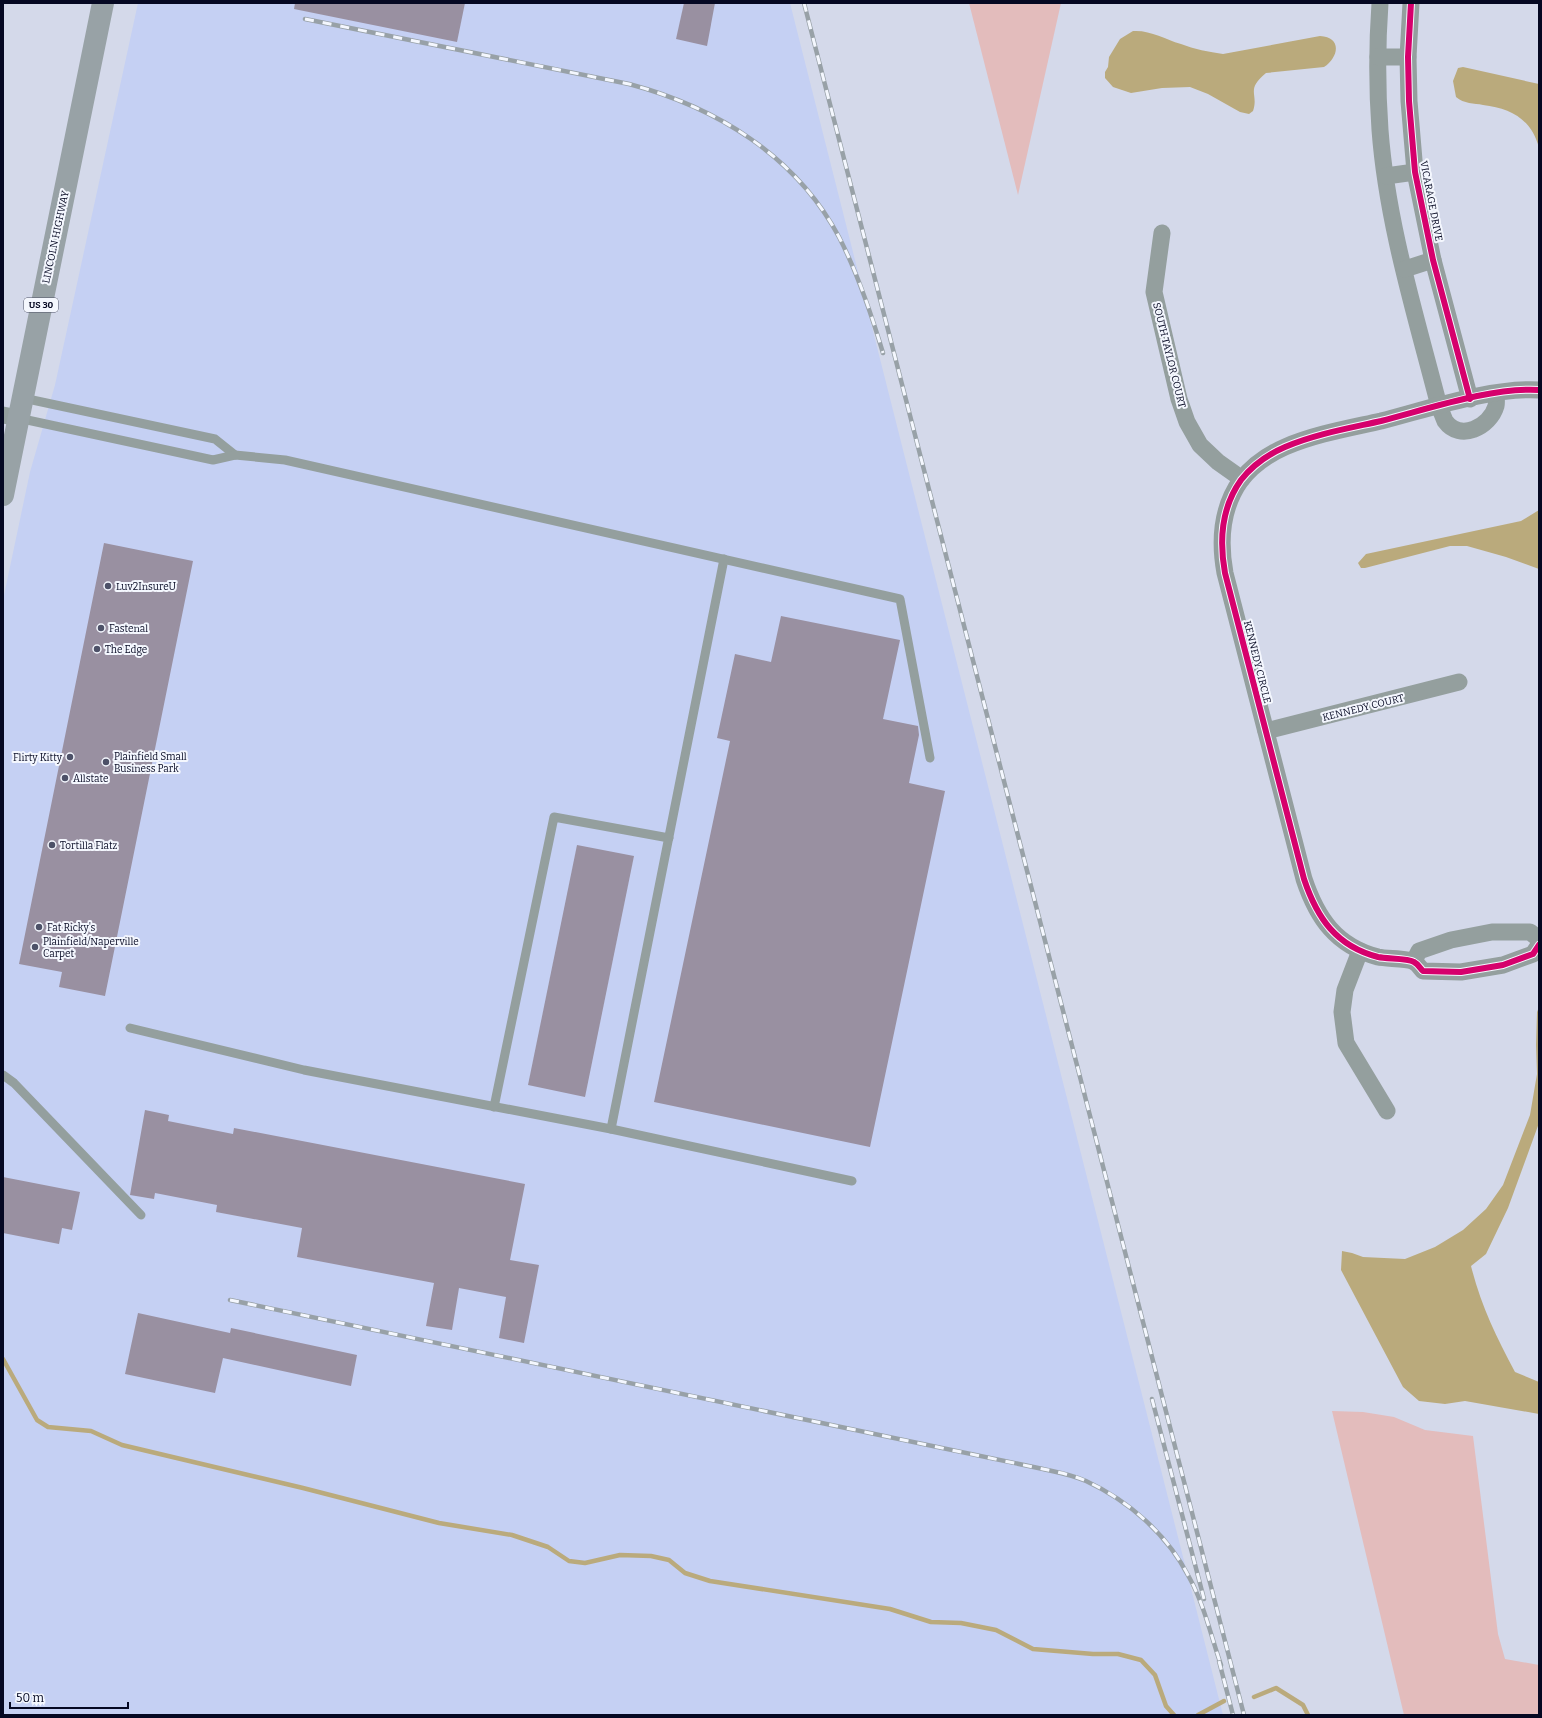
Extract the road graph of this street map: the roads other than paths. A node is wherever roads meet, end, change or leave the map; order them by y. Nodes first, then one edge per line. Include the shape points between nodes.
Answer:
1 (104, 3) edge
2 (1380, 3) edge
3 (1411, 3) edge
4 (1378, 57) junction
5 (1408, 57) junction
6 (1415, 172) junction
7 (1386, 176) junction
8 (1162, 232) dead end
9 (1433, 260) junction
10 (1404, 269) junction
11 (1539, 390) edge
12 (1496, 394) junction
13 (1470, 398) junction
14 (1439, 406) junction
15 (15, 410) edge
16 (235, 455) junction
17 (1242, 479) junction
18 (3, 495) edge
19 (724, 559) junction
20 (1459, 682) dead end
21 (1266, 731) junction
22 (930, 758) dead end
23 (669, 838) junction
24 (1539, 939) edge
25 (1539, 945) edge
26 (1360, 951) junction
27 (1414, 961) junction
28 (130, 1028) dead end
29 (3, 1075) edge
30 (494, 1107) junction
31 (1387, 1111) dead end
32 (611, 1129) junction
33 (852, 1181) dead end
34 (141, 1215) dead end

1 - 15 main road, LINCOLN HIGHWAY / US 30
2 - 4 street
3 - 5 street, VICARAGE DRIVE
4 - 5 street
4 - 7 street via 1380,132
5 - 6 street, VICARAGE DRIVE
6 - 7 street, VICARAGE DRIVE
6 - 9 street, VICARAGE DRIVE
7 - 10 street
8 - 17 street, SOUTH TAYLOR COURT via 1154,292 1179,399 1187,422 1200,445
9 - 10 street
9 - 13 street, VICARAGE DRIVE
10 - 14 street
11 - 12 street, KENNEDY CIRCLE via 1510,390
12 - 13 street, KENNEDY CIRCLE
12 - 14 street via 1497,405 1488,421 1480,428 1465,431 1456,429 1446,421
13 - 14 street, KENNEDY CIRCLE
14 - 17 street, KENNEDY CIRCLE via 1301,441 1273,453
15 - 16 lane via 213,460
15 - 16 lane via 215,439
15 - 18 main road, LINCOLN HIGHWAY / US 30
16 - 19 lane via 285,460
17 - 21 street, KENNEDY CIRCLE via 1226,513 1221,533 1221,552
19 - 22 lane via 900,599
19 - 23 lane
20 - 21 street, KENNEDY COURT
21 - 26 street, KENNEDY CIRCLE via 1310,897 1328,927 1339,938
23 - 30 lane via 554,817
23 - 32 lane
24 - 27 street via 1530,932 1492,932 1451,940 1419,951
25 - 27 street, KENNEDY CIRCLE via 1533,954 1525,958 1503,965 1461,972 1423,971
26 - 27 street, KENNEDY CIRCLE via 1378,957
26 - 31 street via 1345,990 1342,1012 1346,1043
28 - 30 lane via 304,1070
29 - 34 lane via 14,1083
30 - 32 lane
32 - 33 lane

